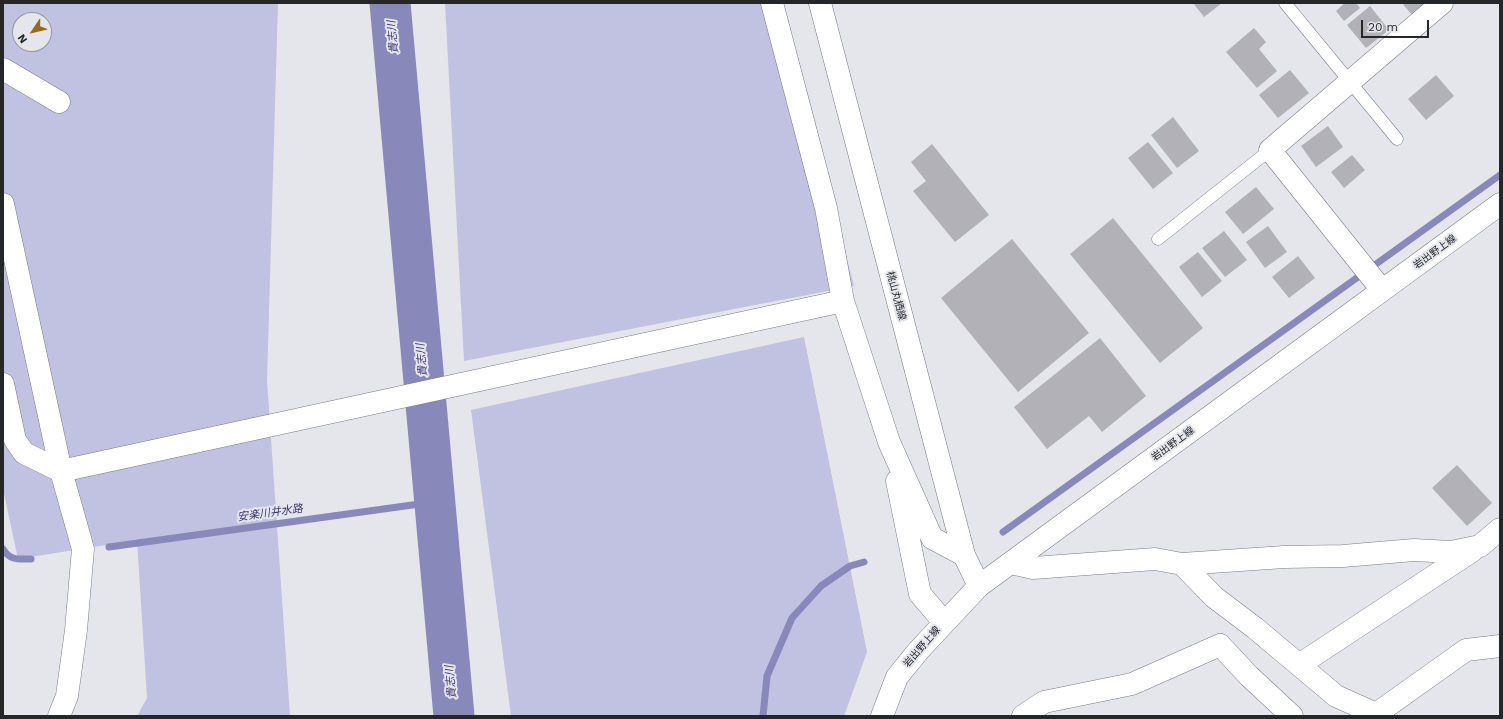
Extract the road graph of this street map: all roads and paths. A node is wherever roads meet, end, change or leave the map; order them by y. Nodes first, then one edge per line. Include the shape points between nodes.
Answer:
1 (772, 3) edge
2 (820, 3) edge
3 (1285, 3) edge
4 (1442, 3) edge
5 (3, 68) edge
6 (1350, 82) junction
7 (59, 102) dead end
8 (1397, 139) dead end
9 (1270, 150) junction
10 (3, 204) edge
11 (1500, 204) edge
12 (1158, 239) dead end
13 (1382, 290) junction
14 (843, 301) junction
15 (3, 384) edge
16 (889, 442) junction
17 (61, 471) junction
18 (1500, 529) edge
19 (1480, 546) junction
20 (964, 555) junction
21 (1011, 563) junction
22 (1182, 564) junction
23 (979, 586) junction
24 (944, 622) junction
25 (1500, 646) edge
26 (1299, 665) junction
27 (1376, 715) edge
28 (59, 716) edge
29 (882, 716) edge
30 (1023, 716) edge
31 (1292, 716) edge

1 - 14 street via 826,208
2 - 20 street, 桃山丸栖線
3 - 6 lane
4 - 6 street
5 - 7 street
6 - 8 lane
6 - 9 street
9 - 12 lane
9 - 13 street
10 - 17 street
11 - 13 street, 岩出野上線
13 - 21 street, 岩出野上線
14 - 16 street
14 - 17 street
15 - 17 street via 15,440 24,453
16 - 20 street via 932,538
16 - 24 street via 920,594
17 - 28 street via 83,549 67,696
18 - 19 street
19 - 22 street via 1451,552 1414,550
19 - 26 street
20 - 23 street, 桃山丸栖線
21 - 22 street via 1033,568 1154,559
21 - 23 street, 岩出野上線
22 - 26 street via 1214,598
23 - 24 street, 岩出野上線
24 - 29 street, 岩出野上線 via 897,678
25 - 27 street via 1466,650
26 - 27 street via 1336,696
30 - 31 street via 1044,702 1132,684 1220,645

